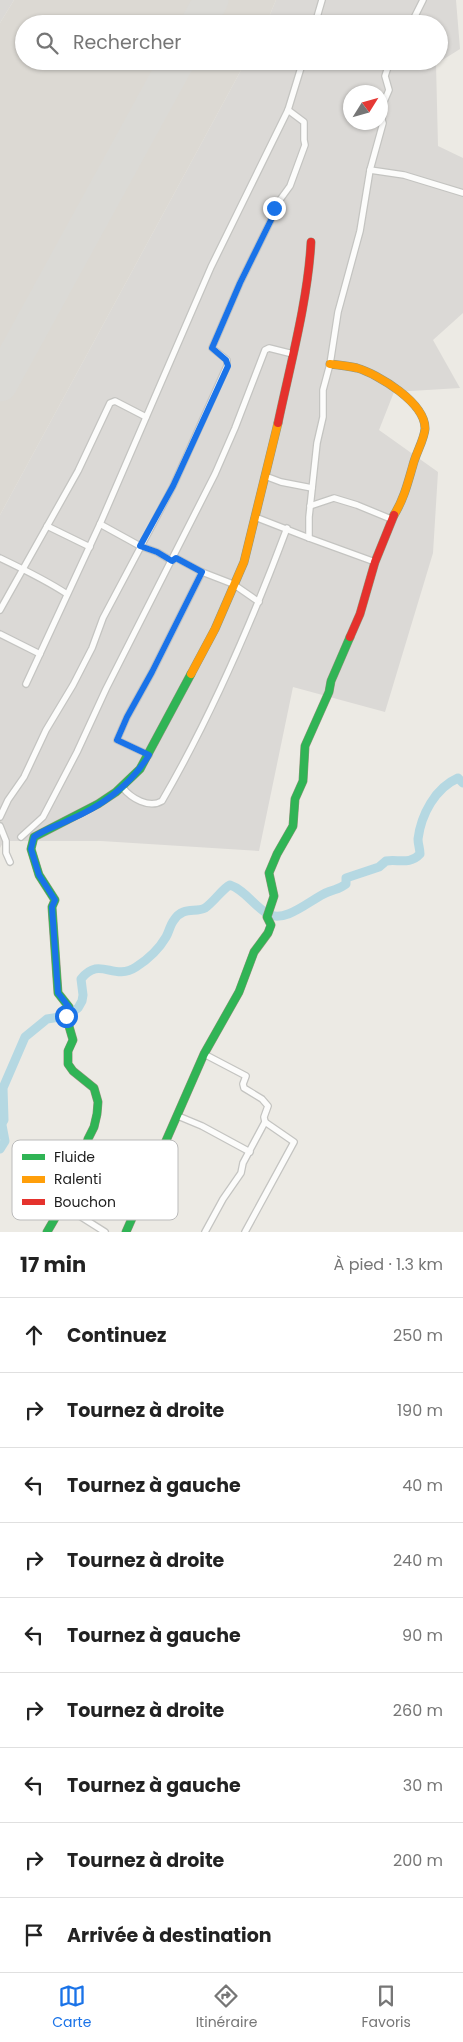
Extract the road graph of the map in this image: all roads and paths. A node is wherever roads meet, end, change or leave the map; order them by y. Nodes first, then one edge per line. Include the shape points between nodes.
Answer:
1 (322, 0) edge
2 (423, 0) edge
3 (318, 15) edge
4 (416, 15) edge
5 (300, 70) edge
6 (387, 70) edge
7 (288, 110) junction
8 (370, 170) junction
9 (463, 193) edge
10 (311, 242) dead end
11 (293, 354) junction
12 (330, 364) junction
13 (146, 417) junction
14 (265, 476) junction
15 (312, 488) junction
16 (310, 506) junction
17 (255, 517) junction
18 (391, 519) junction
19 (100, 524) junction
20 (47, 526) junction
21 (287, 528) junction
22 (309, 538) junction
23 (90, 546) junction
24 (140, 546) junction
25 (0, 558) edge
26 (172, 561) junction
27 (375, 562) junction
28 (23, 570) junction
29 (202, 572) junction
30 (233, 584) junction
31 (68, 594) junction
32 (259, 602) junction
33 (0, 610) edge
34 (0, 634) edge
35 (40, 654) junction
36 (26, 684) dead end
37 (149, 755) junction
38 (122, 788) junction
39 (0, 817) edge
40 (0, 826) edge
41 (21, 837) dead end
42 (10, 862) dead end
43 (204, 1054) junction
44 (178, 1116) junction
45 (265, 1122) junction
46 (88, 1140) edge
47 (167, 1140) edge
48 (250, 1152) junction
49 (55, 1220) edge
50 (86, 1220) edge
51 (131, 1220) edge
52 (47, 1232) edge
53 (105, 1232) edge
54 (126, 1232) edge
55 (205, 1232) edge
56 (245, 1232) edge

1 - 3 street
2 - 4 street
5 - 7 street
6 - 8 street via 385,76 389,90 383,104 384,124
7 - 13 street via 211,266
7 - 24 street via 304,122 306,145 290,186 274,208 212,348 228,366 173,486
8 - 9 street via 404,175
8 - 12 street via 360,231 333,333
10 - 11 street
11 - 14 street
11 - 26 street via 269,348 265,350 215,474
12 - 15 street via 323,390 323,417
12 - 18 street via 357,368 379,378 412,402 424,421 424,437 399,507
13 - 19 street
13 - 20 street via 115,401 110,403 78,471
14 - 15 street
14 - 17 street
15 - 16 street
16 - 18 street via 334,498
16 - 22 street
17 - 21 street
17 - 30 street via 244,562
18 - 27 street
19 - 23 street
19 - 24 street
20 - 23 street
20 - 28 street
21 - 22 street
21 - 32 street
22 - 27 street
23 - 31 street
24 - 26 street
24 - 39 street via 73,685
25 - 28 street
26 - 29 street via 176,558
26 - 41 street via 55,796 42,817
27 - 43 street via 360,614 305,746 303,782 295,798 293,826 270,873 274,896 267,917 271,925 254,952 239,992
28 - 31 street
28 - 33 street
29 - 30 street
29 - 37 street via 117,740
30 - 32 street
30 - 37 street via 215,629
31 - 35 street
32 - 38 street via 194,744 162,801 145,803 130,797
34 - 35 street
35 - 36 street
37 - 38 street
38 - 46 street via 100,805 34,837 31,849 39,875 55,900 52,907 58,993 69,1007 66,1016 73,1040 68,1051 68,1064 76,1075 83,1077 95,1089 99,1101 95,1132
40 - 42 street
43 - 44 street
43 - 45 street via 246,1076 244,1088 267,1104
44 - 47 street
44 - 48 street
45 - 48 street
45 - 56 street via 294,1142
48 - 55 street
49 - 52 street
50 - 53 street
51 - 54 street

